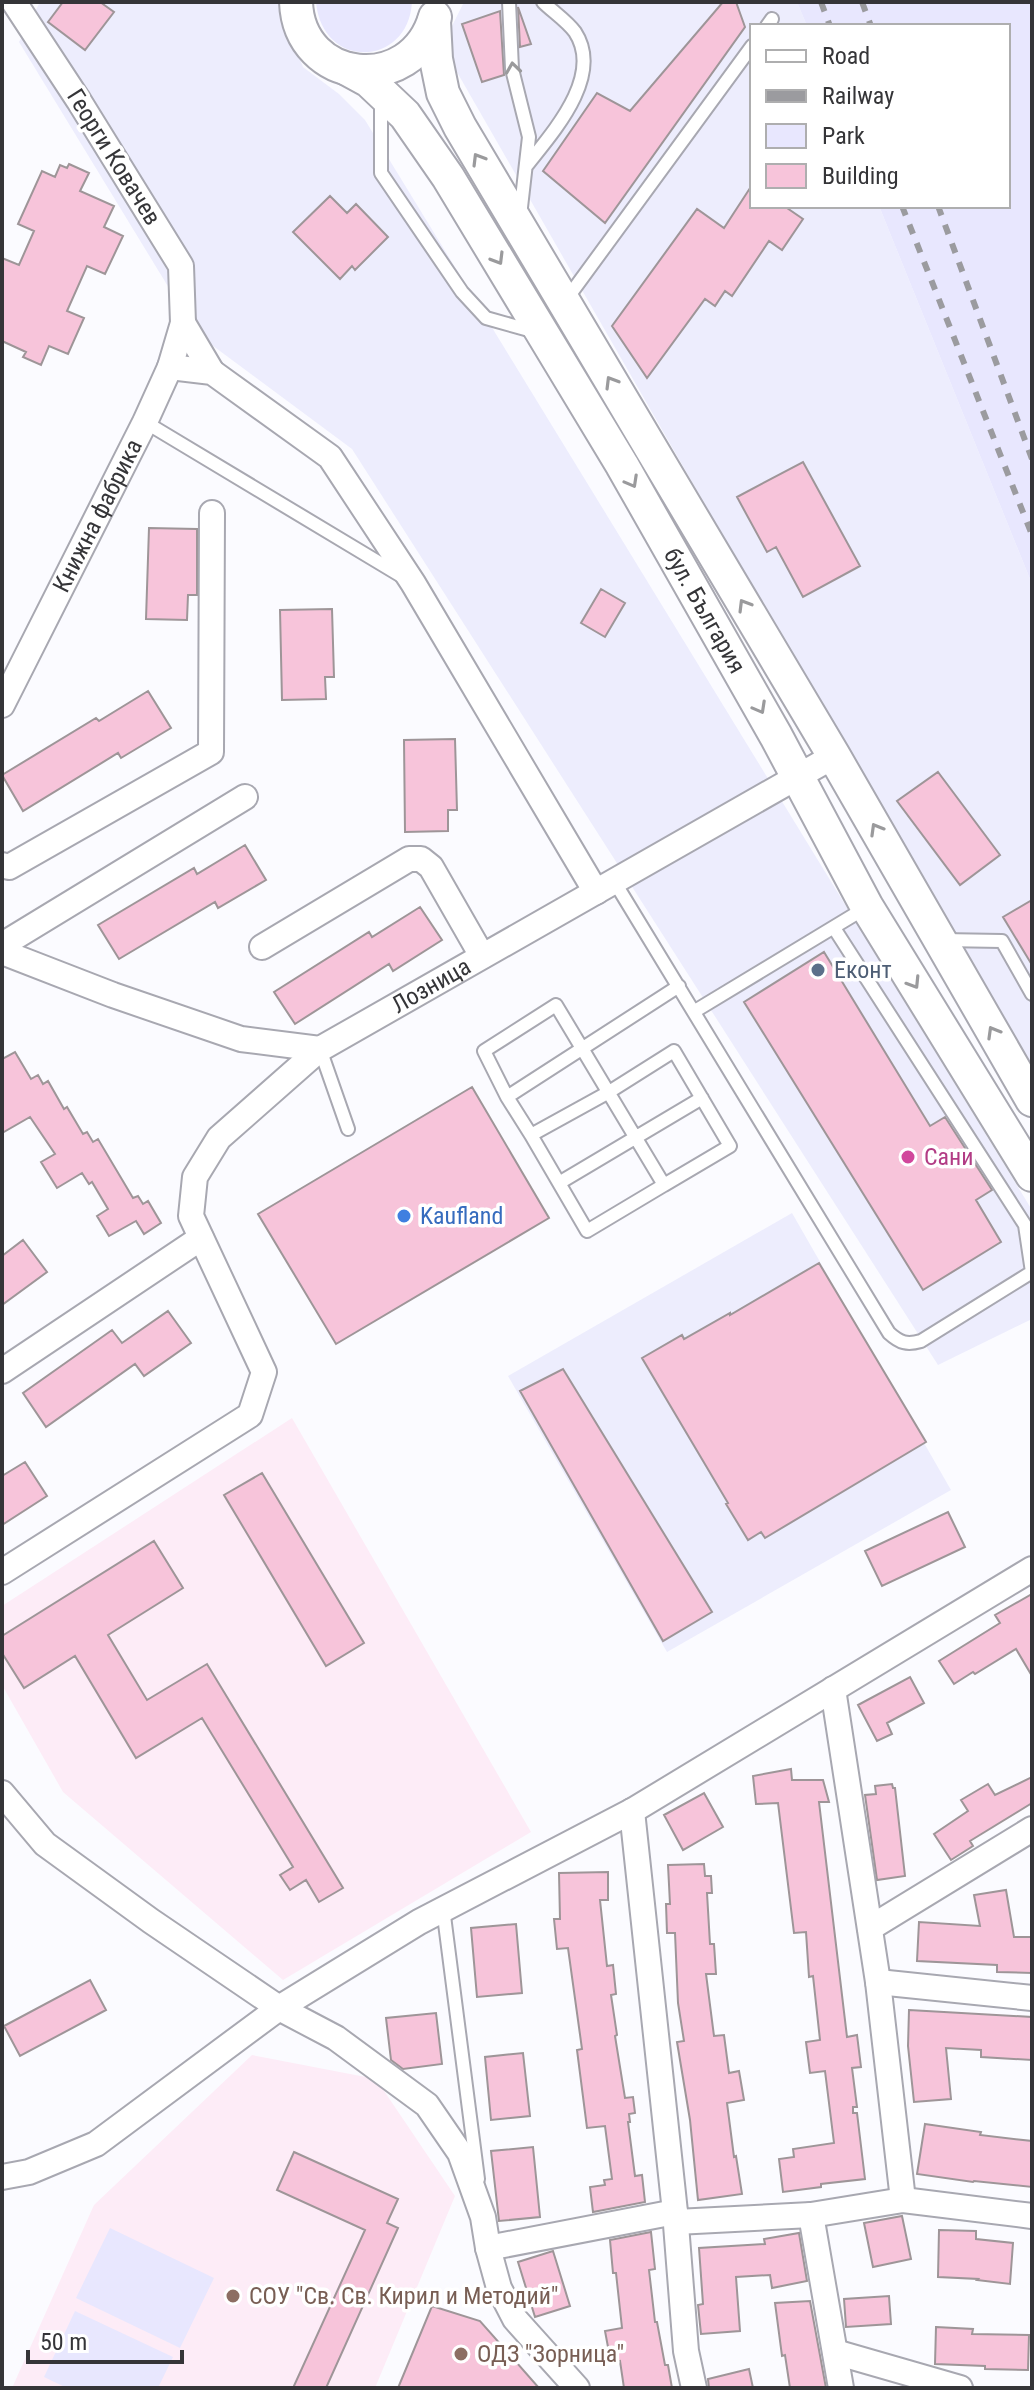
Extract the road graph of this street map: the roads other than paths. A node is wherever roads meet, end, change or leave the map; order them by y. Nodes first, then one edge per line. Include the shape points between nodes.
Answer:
1 (14, 2) edge
2 (296, 2) edge
3 (509, 2) edge
4 (543, 2) edge
5 (436, 7) edge
6 (750, 49) edge
7 (347, 69) junction
8 (381, 92) junction
9 (525, 168) junction
10 (518, 227) junction
11 (564, 303) junction
12 (183, 323) junction
13 (543, 334) junction
14 (170, 367) junction
15 (212, 372) junction
16 (145, 422) junction
17 (212, 513) dead end
18 (413, 583) junction
19 (2, 705) edge
20 (834, 756) junction
21 (797, 777) junction
22 (245, 797) dead end
23 (2, 865) edge
24 (605, 886) junction
25 (867, 907) junction
26 (834, 928) junction
27 (940, 940) junction
28 (2, 945) edge
29 (262, 947) dead end
30 (2, 952) edge
31 (482, 956) junction
32 (679, 986) junction
33 (1032, 994) edge
34 (695, 1011) junction
35 (583, 1048) junction
36 (320, 1049) junction
37 (609, 1092) junction
38 (507, 1097) junction
39 (702, 1098) junction
40 (1032, 1100) edge
41 (348, 1129) dead end
42 (531, 1135) junction
43 (636, 1137) junction
44 (1032, 1175) edge
45 (559, 1183) junction
46 (664, 1185) junction
47 (201, 1238) junction
48 (1032, 1272) edge
49 (2, 1371) edge
50 (1032, 1569) edge
51 (2, 1572) edge
52 (833, 1689) junction
53 (2, 1793) edge
54 (632, 1811) junction
55 (1032, 1829) edge
56 (443, 1908) junction
57 (870, 1928) junction
58 (878, 1982) junction
59 (1032, 1998) edge
60 (279, 2008) junction
61 (2, 2177) edge
62 (903, 2200) junction
63 (811, 2215) junction
64 (1032, 2216) edge
65 (483, 2217) junction
66 (676, 2217) junction
67 (488, 2248) junction
68 (835, 2352) junction
69 (577, 2388) edge
70 (694, 2388) edge
71 (841, 2388) edge
72 (960, 2388) edge

1 - 12 street, Георги Ковачев via 181,266
2 - 7 main road, бул. България via 306,39
9 -> 3 lane via 529,137 512,69
4 - 9 lane via 575,32 584,57 578,91
5 - 7 main road via 419,48 407,59 378,71
10 -> 5 main road, бул. България via 443,93 436,59
6 - 11 lane
7 - 8 main road, бул. България
8 -> 13 main road, бул. България via 405,115 448,177
8 - 13 lane via 381,173 462,292 486,318
9 - 10 lane
10 - 11 main road, бул. България
20 -> 11 main road, бул. България
12 - 14 street, Книжна фабрика
12 - 15 street
13 -> 21 main road, бул. България
14 - 15 street
14 - 16 street, Книжна фабрика
15 - 18 street via 330,457
16 - 18 lane
16 - 19 street, Книжна фабрика
17 - 23 street via 211,752 9,867
18 - 24 street
20 - 21 street, Лозница
27 -> 20 main road, бул. България
21 - 24 street, Лозница
21 - 25 main road, бул. България
22 - 28 street
24 - 31 street, Лозница
24 - 32 lane
25 - 26 lane
25 -> 44 main road, бул. България
26 - 34 lane
26 - 48 lane via 1025,1225
27 - 33 lane via 1002,941
40 -> 27 main road, бул. България
29 - 31 street via 409,859 421,859 431,867
30 - 36 street via 241,1039
31 - 36 street, Лозница
32 - 34 lane
32 - 35 lane
34 - 48 lane via 889,1333 899,1341 921,1341
35 - 37 lane
35 - 38 lane
35 - 38 lane via 556,1005 484,1051
36 - 41 lane
36 - 47 street, Лозница via 219,1138 195,1177 191,1216
37 - 39 lane via 674,1051
37 - 42 lane
37 - 43 lane
38 - 42 lane
39 - 43 lane
39 - 46 lane via 730,1146
42 - 45 lane
43 - 45 lane
43 - 46 lane
45 - 46 lane via 587,1231
47 - 49 street
47 - 51 street, Лозница via 264,1372 250,1415
50 - 52 street
52 - 54 street
52 - 57 street
53 - 60 street via 45,1844
54 - 56 street
54 - 66 street
55 - 57 street
56 - 60 street
56 - 65 lane
57 - 58 street
58 - 59 street
58 - 62 street
60 - 61 street via 96,2144 29,2172
60 - 65 street via 336,2038 427,2105 460,2153
62 - 63 street
62 - 64 street
63 - 66 street
63 - 68 street
65 - 67 street
66 - 67 street
66 - 70 street via 686,2351
67 - 69 street via 515,2319
68 - 71 street
68 - 72 street

